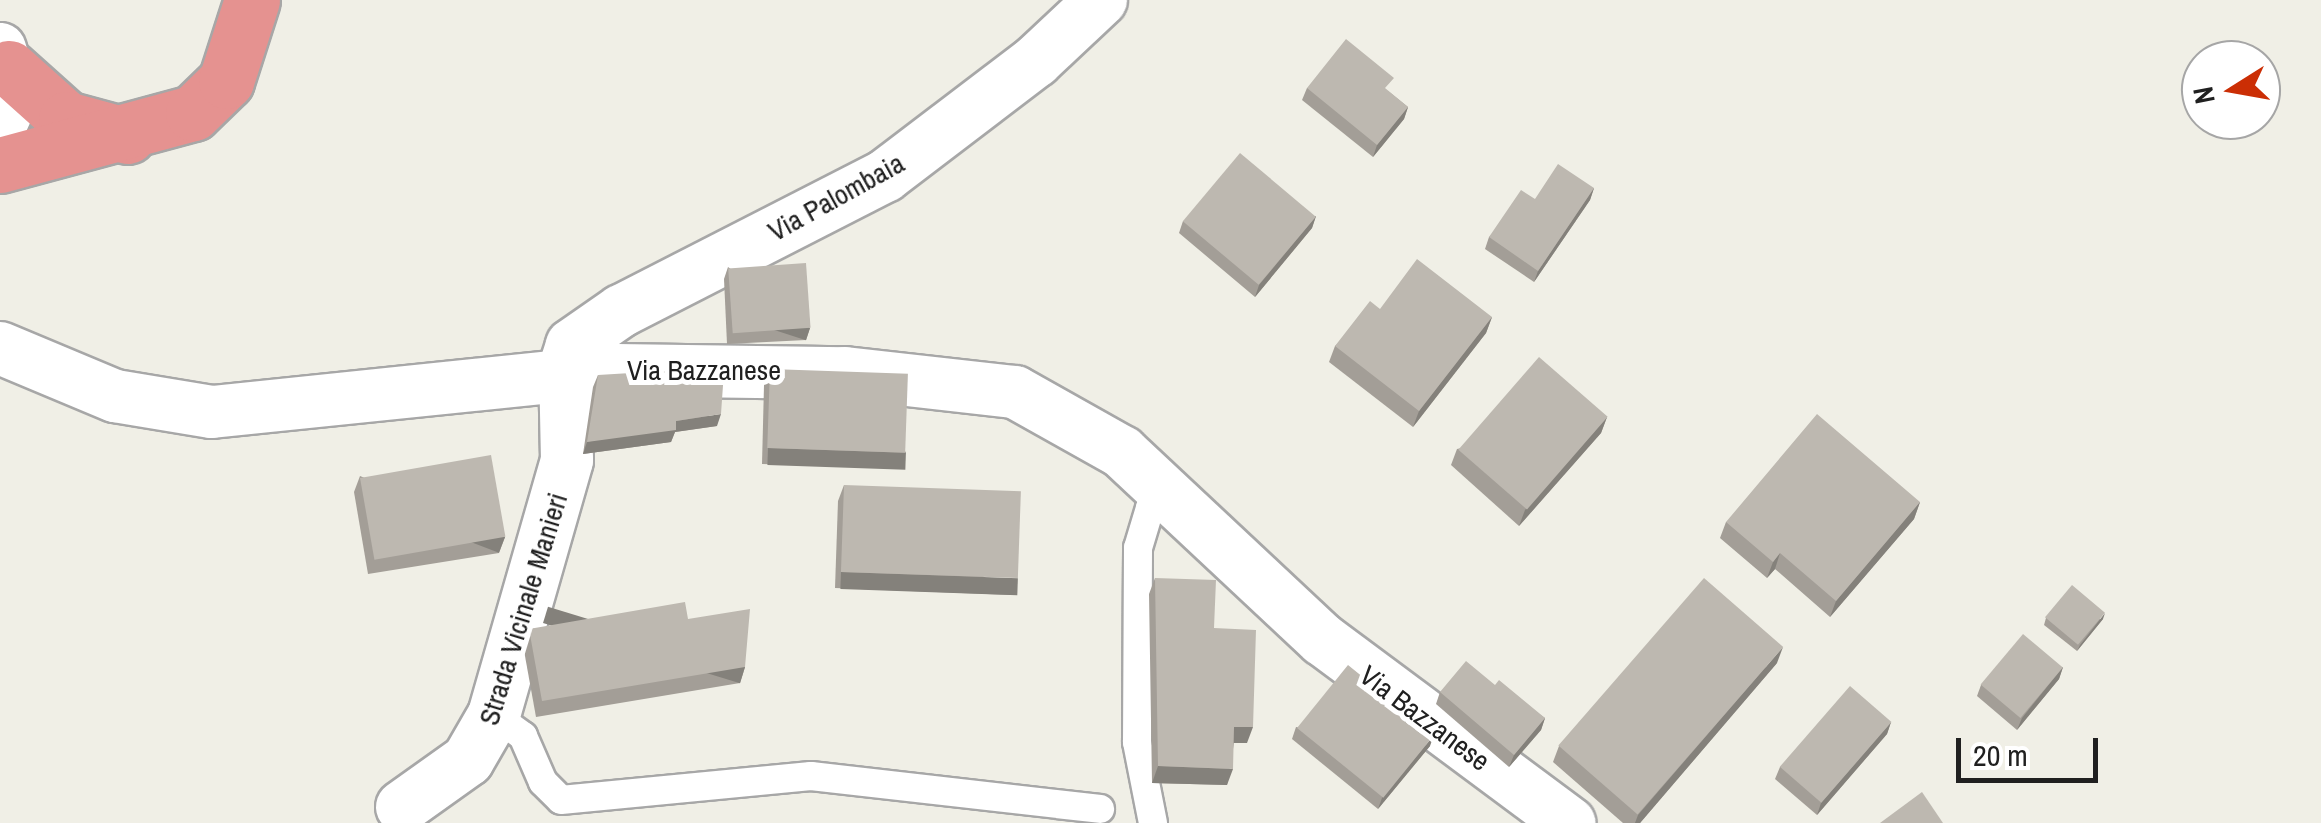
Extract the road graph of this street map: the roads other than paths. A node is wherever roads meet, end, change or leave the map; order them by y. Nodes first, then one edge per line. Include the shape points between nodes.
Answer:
1 (252, 0) edge
2 (1102, 0) edge
3 (5, 59) edge
4 (0, 128) edge
5 (129, 136) junction
6 (0, 165) edge
7 (0, 348) edge
8 (566, 372) junction
9 (1164, 492) junction
10 (494, 715) junction
11 (402, 807) dead end
12 (1100, 809) dead end
13 (1153, 823) edge
14 (1569, 823) edge

1 - 5 highway via 237,57 212,100 172,124
2 - 8 street, Via Palombaia via 1036,61 885,176 586,332 567,354
3 - 4 street via 14,95
3 - 5 highway via 66,119
5 - 6 highway
7 - 8 street, Via Bazzanese via 96,390 193,411 290,408
8 - 9 street, Via Bazzanese via 798,371 994,387 1034,399 1101,437
8 - 10 street, Strada Vicinale Manieri via 567,460
9 - 13 lane via 1147,516 1138,548 1137,742
9 - 14 street, Via Bazzanese via 1333,648
10 - 11 street, Strada Vicinale Manieri via 468,760
10 - 12 lane via 522,736 546,788 561,800 810,776

